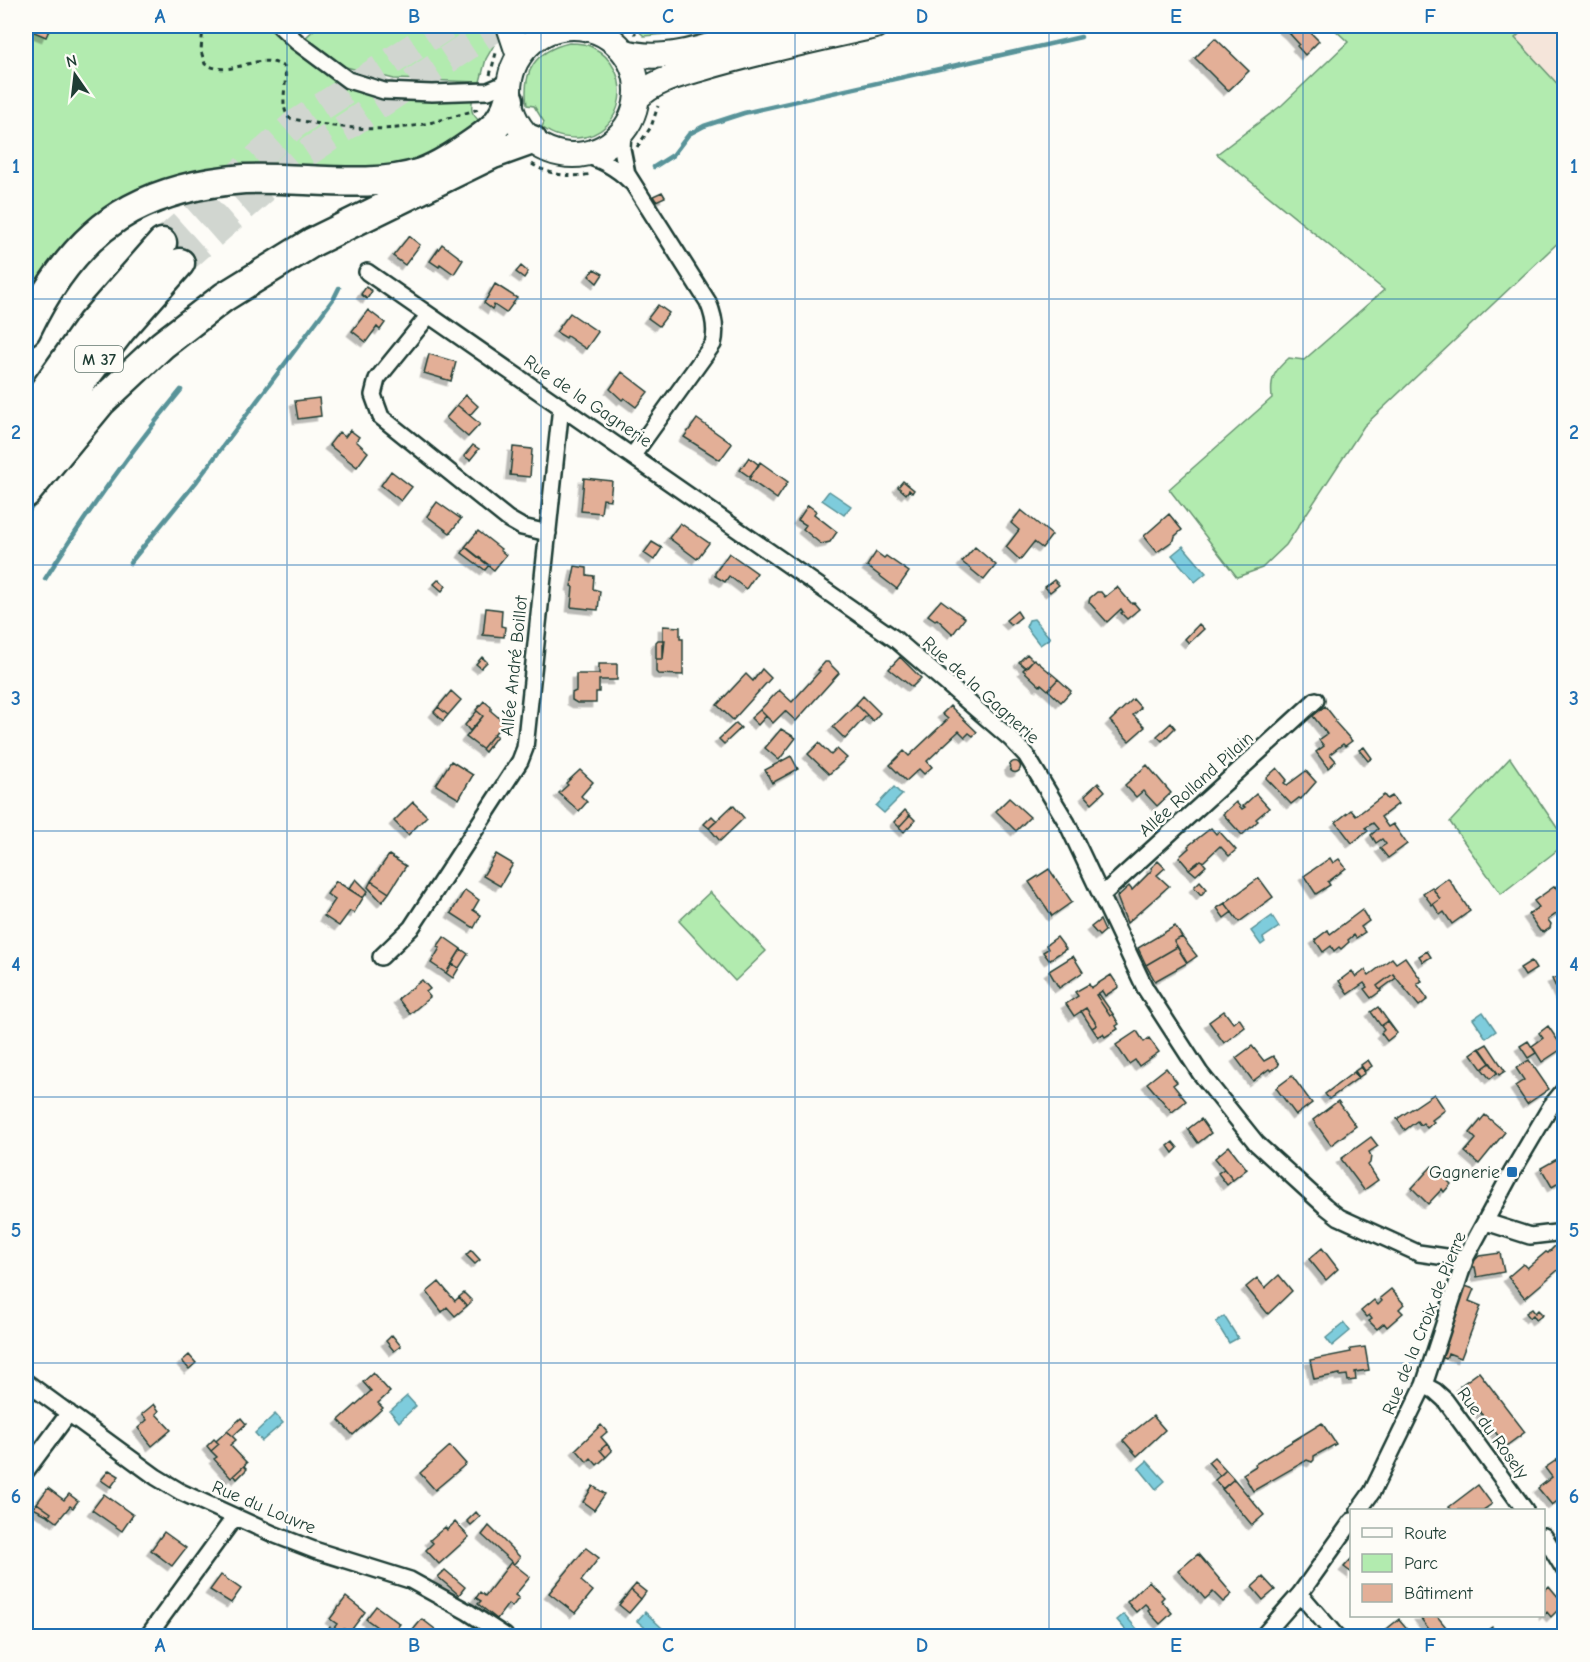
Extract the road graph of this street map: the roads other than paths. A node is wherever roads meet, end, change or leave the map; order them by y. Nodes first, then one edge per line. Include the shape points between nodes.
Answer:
1 (280, 26) edge
2 (509, 26) edge
3 (773, 26) edge
4 (875, 26) edge
5 (568, 27) edge
6 (614, 39) edge
7 (509, 52) junction
8 (498, 91) junction
9 (648, 99) junction
10 (623, 130) junction
11 (530, 151) junction
12 (579, 154) junction
13 (631, 182) junction
14 (367, 272) dead end
15 (429, 315) junction
16 (26, 331) edge
17 (561, 406) junction
18 (26, 416) edge
19 (633, 455) junction
20 (26, 463) edge
21 (26, 493) edge
22 (548, 533) junction
23 (1316, 700) dead end
24 (1102, 895) junction
25 (381, 957) dead end
26 (1564, 1090) edge
27 (1486, 1222) junction
28 (1564, 1232) edge
29 (1466, 1257) junction
30 (26, 1382) edge
31 (1424, 1385) junction
32 (69, 1413) junction
33 (26, 1471) edge
34 (1360, 1509) edge
35 (1524, 1509) edge
36 (234, 1518) junction
37 (1350, 1524) edge
38 (1545, 1538) edge
39 (1564, 1569) edge
40 (1300, 1594) junction
41 (148, 1636) edge
42 (505, 1636) edge
43 (1263, 1636) edge
44 (1336, 1636) edge

1 - 8 street via 348,80 384,91 488,91 500,86
2 - 7 main road
3 - 6 main road via 659,55 634,55
4 - 9 main road via 727,60 659,82 644,91
5 - 6 main road
5 - 7 main road
6 - 9 main road via 633,68 637,88
7 - 8 main road
8 - 11 main road
8 - 16 highway via 506,112 496,126 452,158 419,174 381,180 222,181 130,210 104,226 69,261
9 - 10 main road
10 - 12 main road via 604,147
10 - 13 street via 622,149
11 - 12 main road
11 - 21 highway via 493,154 313,242 224,297 162,345 101,402
12 - 13 street via 600,160
13 - 19 street via 708,302 716,335
14 - 15 street, Rue de la Gagnerie
15 - 17 street, Rue de la Gagnerie
15 - 22 street via 378,379 373,395 381,417 508,519
17 - 19 street, Rue de la Gagnerie
17 - 22 street, Allée André Boillot
18 - 20 highway, M 37 via 91,324 171,253
19 - 24 street, Rue de la Gagnerie via 895,639 1011,739 1026,755 1067,823
22 - 25 street, Allée André Boillot via 522,754 411,927
23 - 24 street, Allée Rolland Pilain
24 - 29 street, Rue de la Gagnerie via 1145,988 1200,1073 1257,1144 1339,1217 1418,1253
26 - 27 street, Rue de la Croix de Pierre via 1496,1199
27 - 28 street via 1530,1236
27 - 29 street, Rue de la Croix de Pierre
29 - 31 street, Rue de la Croix de Pierre
30 - 32 street, Rue du Louvre
31 - 34 street, Rue de la Croix de Pierre via 1372,1492
31 - 35 street, Rue du Rosely via 1445,1400
32 - 33 street
32 - 36 street, Rue du Louvre via 156,1477
36 - 41 street
36 - 42 street, Rue du Louvre via 314,1550 410,1580
37 - 40 street
38 - 39 street
40 - 43 street
40 - 44 street

